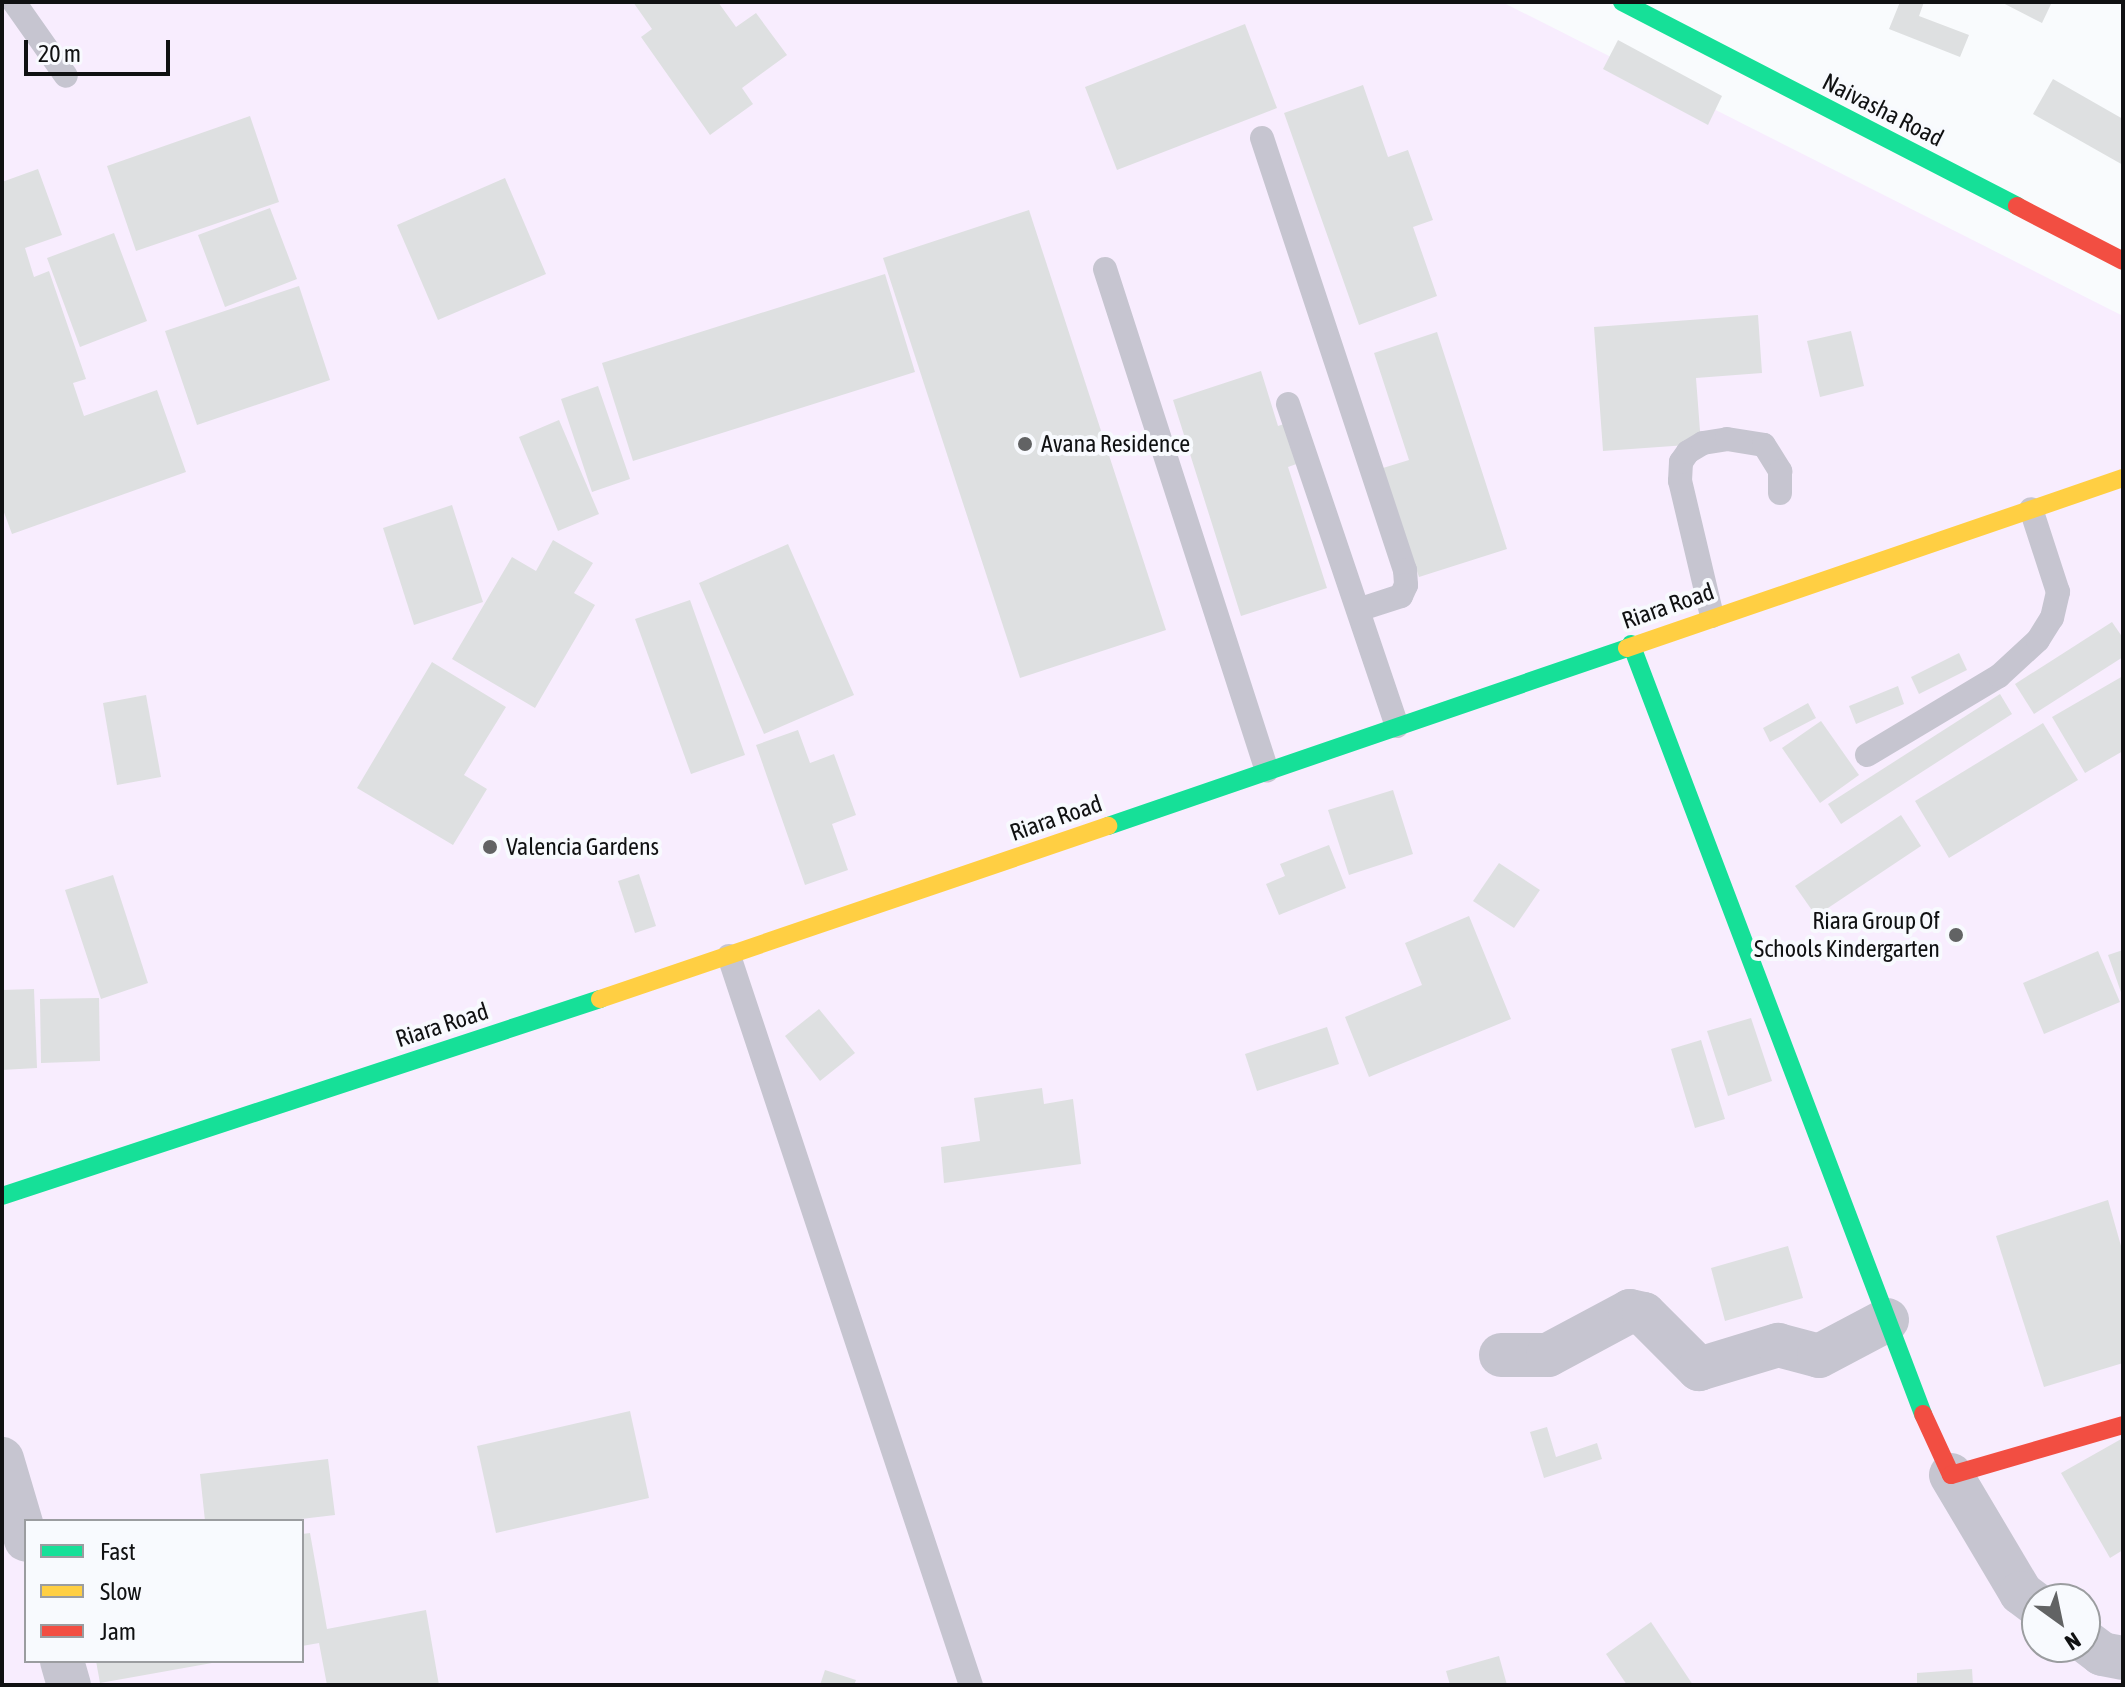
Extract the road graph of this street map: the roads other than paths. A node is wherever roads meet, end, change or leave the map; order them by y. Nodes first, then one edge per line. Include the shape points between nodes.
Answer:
1 (14, 2) edge
2 (1622, 2) edge
3 (66, 76) dead end
4 (1262, 138) dead end
5 (2123, 261) edge
6 (1105, 269) dead end
7 (1288, 404) dead end
8 (2123, 478) edge
9 (1780, 493) dead end
10 (2031, 509) junction
11 (1358, 610) junction
12 (1712, 616) junction
13 (1631, 644) junction
14 (1397, 726) junction
15 (1867, 755) dead end
16 (1267, 771) junction
17 (729, 956) junction
18 (2, 1196) edge
19 (1887, 1320) junction
20 (1501, 1355) dead end
21 (2123, 1425) edge
22 (2, 1459) edge
23 (1951, 1475) junction
24 (24, 1533) edge
25 (2021, 1593) edge
26 (2101, 1653) edge
27 (2123, 1658) edge
28 (63, 1663) edge
29 (69, 1685) edge
30 (971, 1685) edge

1 - 3 lane
2 - 5 street, Naivasha Road
4 - 11 lane via 1405,570 1401,596
6 - 16 lane
7 - 11 lane
8 - 10 street, Riara Road
9 - 12 lane via 1780,471 1764,445 1727,439 1703,443 1681,462 1680,481
10 - 12 street, Riara Road
10 - 15 lane via 2058,592 2052,618 2038,640 1999,676
11 - 14 lane
12 - 13 street, Riara Road
13 - 14 street, Riara Road
13 - 19 street
14 - 16 street, Riara Road
16 - 17 street, Riara Road
17 - 18 street, Riara Road
17 - 30 lane
19 - 20 street via 1819,1356 1778,1345 1699,1369 1656,1324 1630,1311 1548,1355
19 - 23 street
21 - 23 street
22 - 24 street
23 - 25 street
26 - 27 street
28 - 29 street

